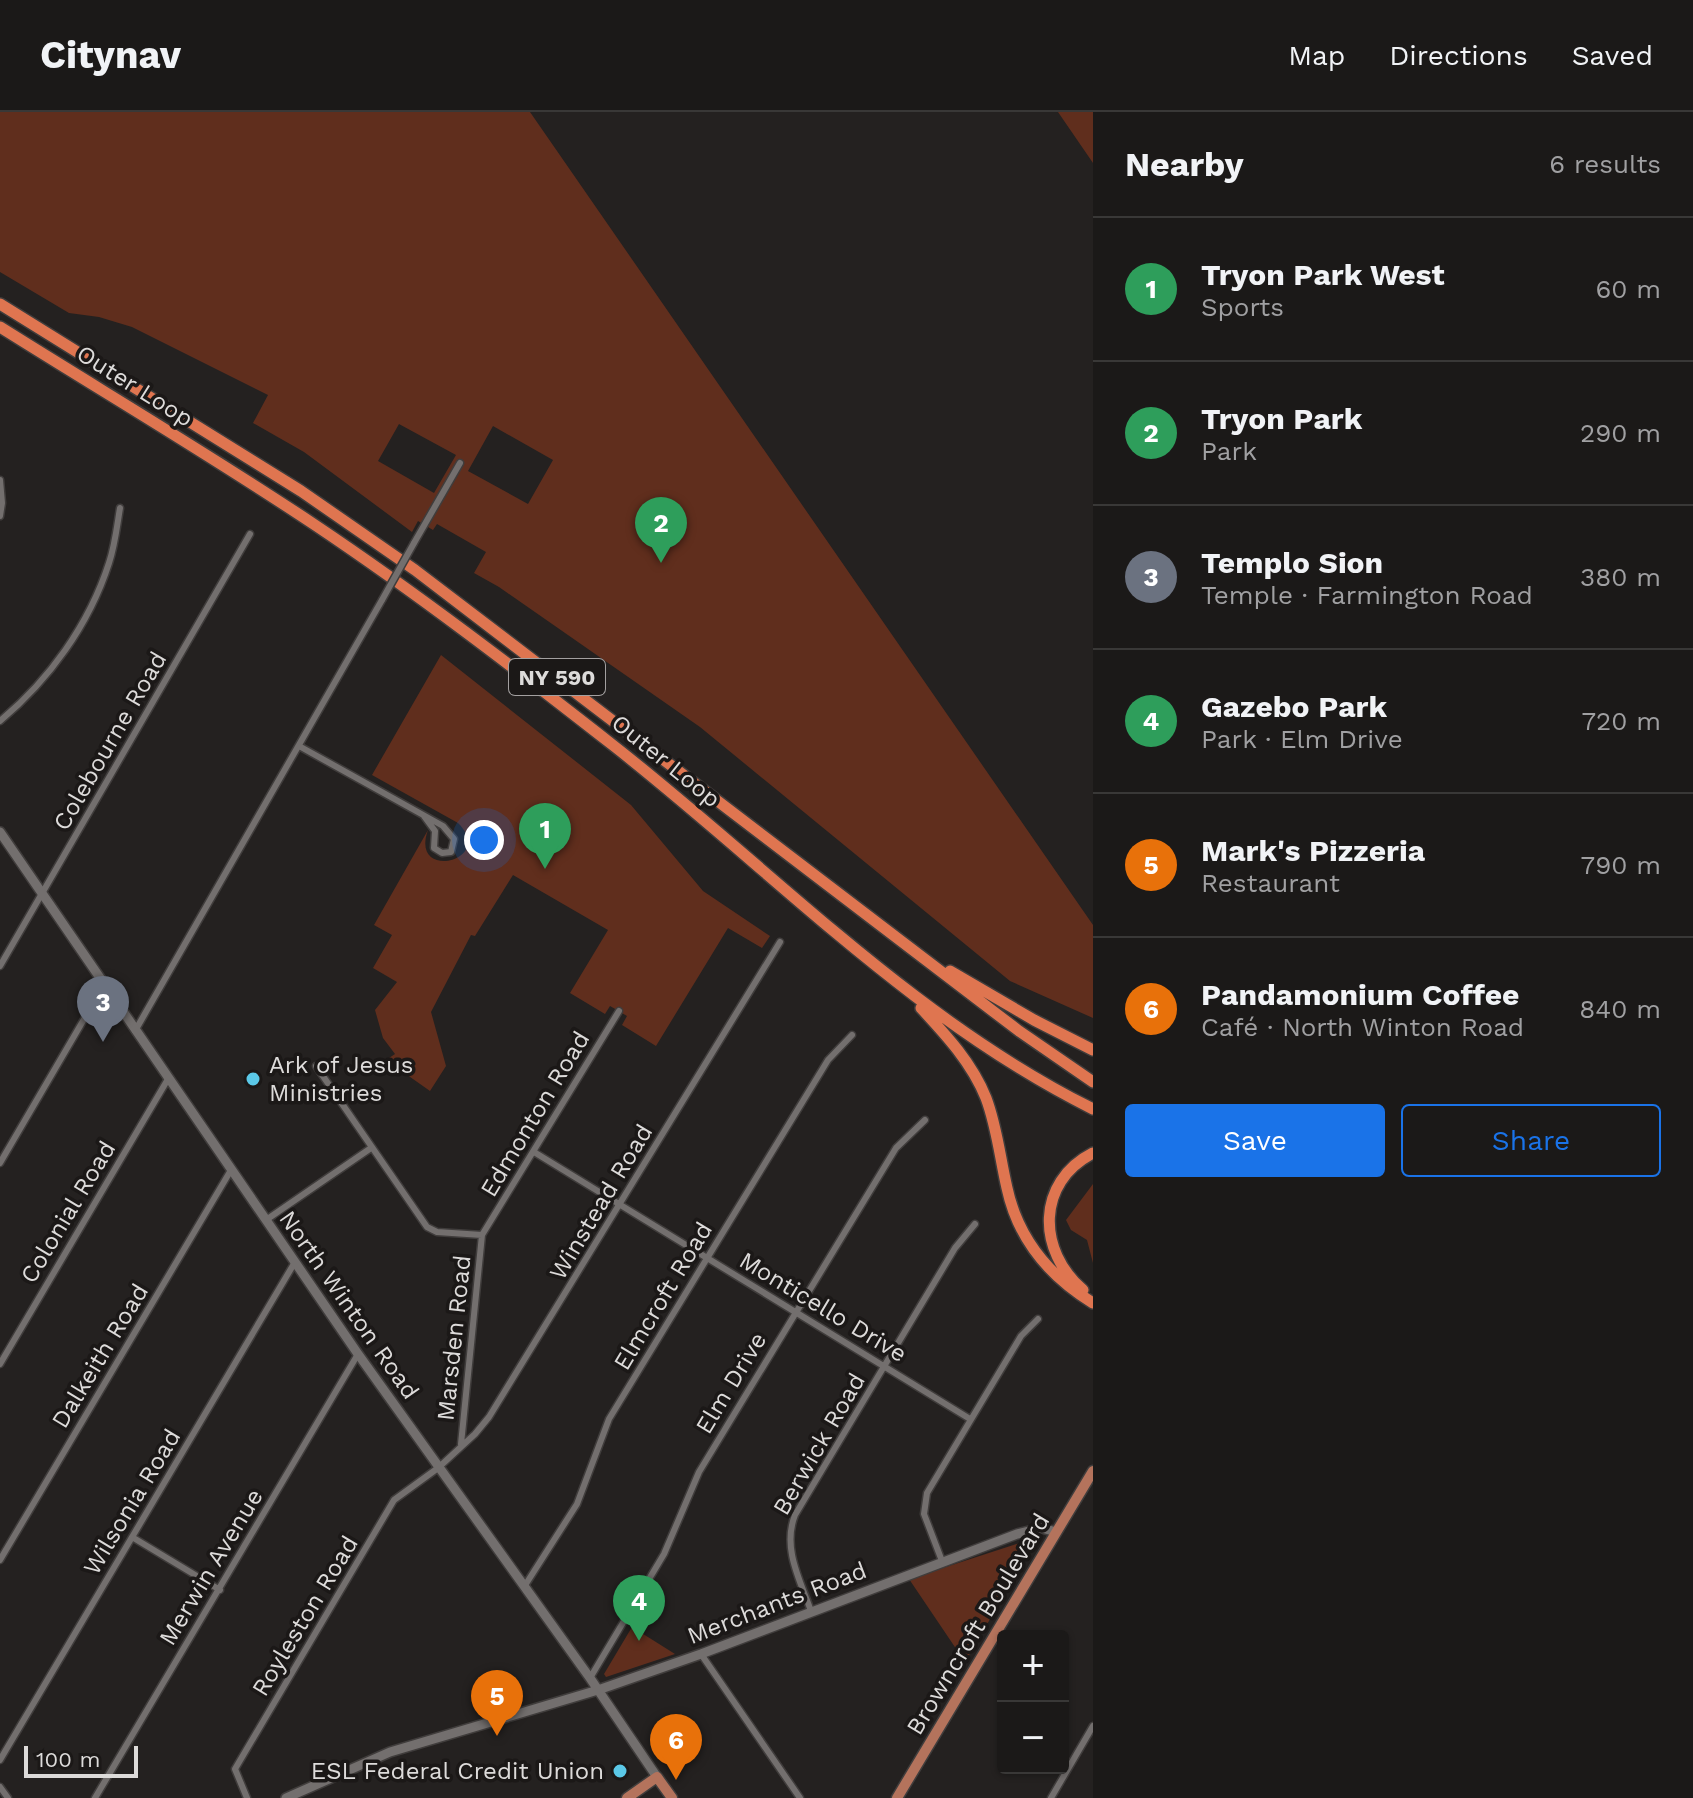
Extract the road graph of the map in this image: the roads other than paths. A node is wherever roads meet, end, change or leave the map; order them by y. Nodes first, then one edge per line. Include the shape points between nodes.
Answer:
1 (0, 304) edge
2 (0, 327) edge
3 (460, 463) dead end
4 (0, 480) edge
5 (120, 508) dead end
6 (0, 516) edge
7 (250, 534) dead end
8 (0, 721) edge
9 (299, 746) junction
10 (424, 816) junction
11 (0, 832) edge
12 (42, 894) junction
13 (898, 939) junction
14 (780, 942) dead end
15 (0, 966) edge
16 (880, 969) junction
17 (104, 985) junction
18 (619, 1011) dead end
19 (135, 1031) junction
20 (852, 1035) dead end
21 (1093, 1050) edge
22 (316, 1066) dead end
23 (168, 1079) junction
24 (1093, 1082) edge
25 (1093, 1109) edge
26 (925, 1120) dead end
27 (371, 1148) junction
28 (534, 1152) junction
29 (1093, 1153) edge
30 (0, 1163) edge
31 (231, 1170) junction
32 (621, 1204) junction
33 (266, 1220) junction
34 (975, 1224) dead end
35 (482, 1235) junction
36 (707, 1258) junction
37 (295, 1262) junction
38 (1093, 1300) edge
39 (796, 1311) junction
40 (1038, 1319) dead end
41 (358, 1354) junction
42 (0, 1364) edge
43 (885, 1365) junction
44 (970, 1419) junction
45 (461, 1444) junction
46 (438, 1468) junction
47 (1093, 1471) edge
48 (1056, 1532) junction
49 (132, 1537) junction
50 (0, 1560) edge
51 (942, 1561) junction
52 (524, 1587) junction
53 (220, 1590) junction
54 (811, 1611) junction
55 (701, 1654) junction
56 (590, 1678) junction
57 (598, 1690) junction
58 (1093, 1726) edge
59 (0, 1760) edge
60 (657, 1777) junction
61 (0, 1787) edge
62 (8, 1798) edge
63 (95, 1798) edge
64 (247, 1798) edge
65 (286, 1798) edge
66 (627, 1798) edge
67 (672, 1798) edge
68 (800, 1798) edge
69 (897, 1798) edge
70 (1051, 1798) edge

1 - 13 highway, Outer Loop / NY 590 via 289,484 403,562
2 - 16 highway, Outer Loop / NY 590 via 294,511 441,615 638,765
3 - 9 street, bridge
4 - 6 street
5 - 8 street via 109,563 77,631 46,676
7 - 12 street, Colebourne Road
9 - 10 street
9 - 19 street
10 - 10 street via 450,833 451,852 434,848 435,831
11 - 12 main road, North Winton Road
12 - 15 street, Colebourne Road
12 - 17 main road, North Winton Road
13 - 21 highway
13 - 24 highway, Outer Loop / NY 590
14 - 32 street, Winstead Road
16 - 25 highway, Outer Loop / NY 590 via 979,1044
16 - 38 highway via 966,1061 990,1111 1008,1195 1021,1228 1053,1275
17 - 19 main road, North Winton Road
17 - 30 street
18 - 28 street, Edmonton Road
19 - 23 main road, North Winton Road
20 - 36 street, Elmcroft Road via 828,1060
22 - 27 street
23 - 31 main road, North Winton Road
23 - 42 street, Colonial Road
26 - 39 street, Elm Drive via 896,1148
27 - 33 street
27 - 35 street via 430,1229
28 - 32 street, Monticello Drive
28 - 35 street, Edmonton Road
29 - 38 highway via 1064,1177 1049,1217 1055,1255 1064,1272
31 - 33 main road, North Winton Road
31 - 50 street, Dalkeith Road
32 - 36 street, Monticello Drive
32 - 45 street, Winstead Road via 502,1397
33 - 37 main road, North Winton Road
34 - 43 street, Berwick Road
35 - 45 street, Marsden Road
36 - 39 street, Monticello Drive
36 - 52 street, Elmcroft Road via 609,1419 577,1504
37 - 41 main road, North Winton Road
37 - 49 street, Wilsonia Road
39 - 43 street, Monticello Drive
39 - 56 street, Elm Drive via 699,1472 664,1554
40 - 44 street via 1021,1336
41 - 46 main road, North Winton Road
41 - 53 street, Merwin Avenue
43 - 44 street, Monticello Drive
43 - 54 street, Berwick Road via 791,1523 789,1546
44 - 51 street via 924,1500 926,1521
45 - 46 street, Winstead Road
46 - 52 main road, North Winton Road
46 - 64 street, Royleston Road via 394,1500 235,1769
47 - 48 main road, Browncroft Boulevard
48 - 51 main road, Merchants Road via 1027,1530
48 - 69 main road, Browncroft Boulevard
49 - 53 street
49 - 59 street, Wilsonia Road
51 - 54 main road, Merchants Road
52 - 56 main road, North Winton Road
53 - 63 street, Merwin Avenue
54 - 55 main road, Merchants Road
55 - 57 main road, Merchants Road
55 - 68 street
56 - 57 main road, North Winton Road
57 - 60 main road, North Winton Road
57 - 65 main road, Merchants Road via 390,1752
58 - 70 street
60 - 66 main road
60 - 67 main road, North Winton Road
61 - 62 street

